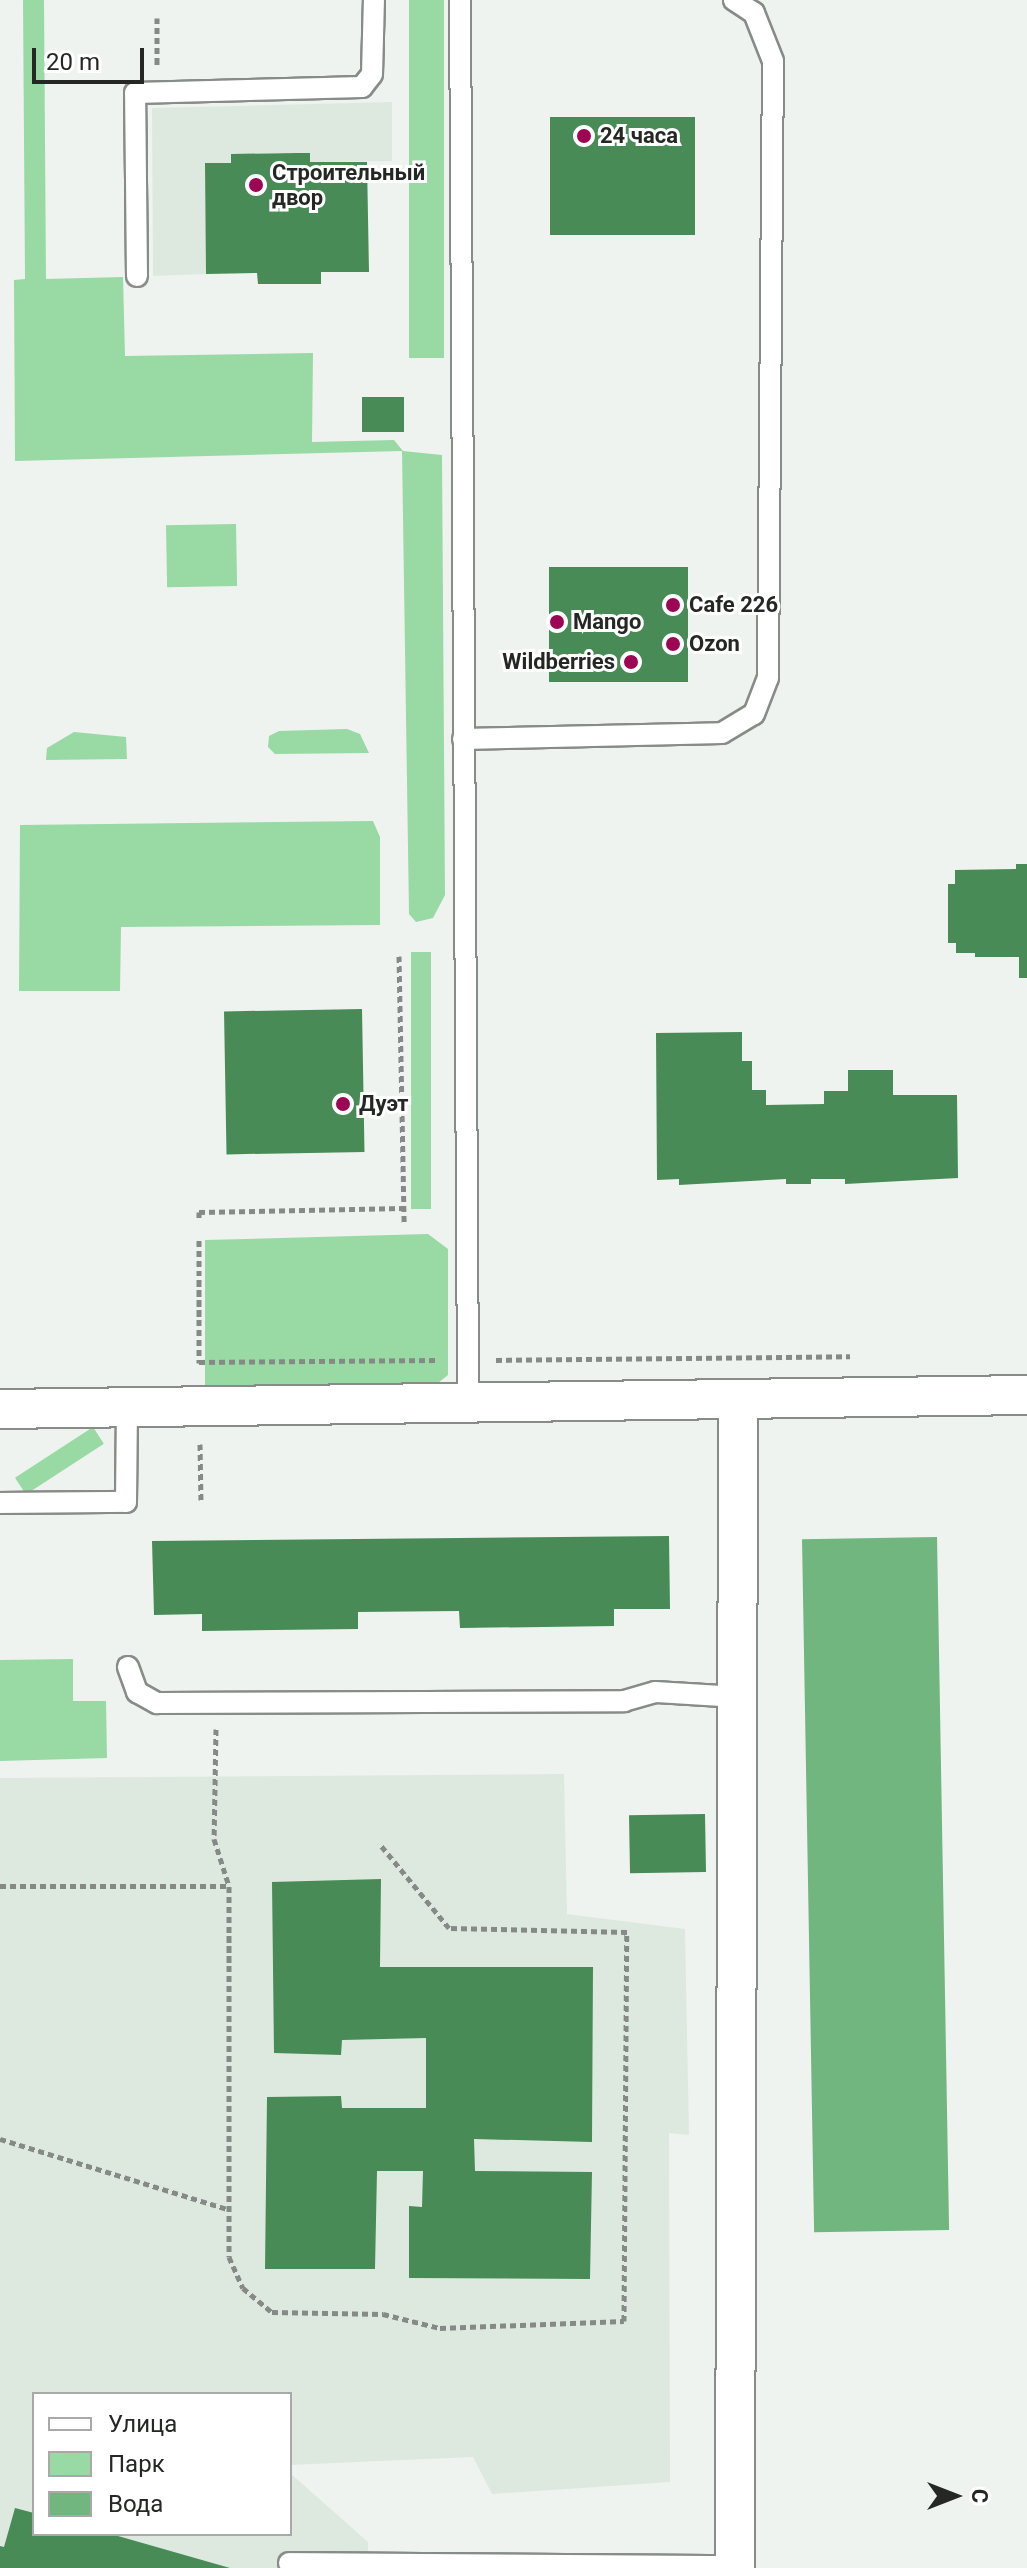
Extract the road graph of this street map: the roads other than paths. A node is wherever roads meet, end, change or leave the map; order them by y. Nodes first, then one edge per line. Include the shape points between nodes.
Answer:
1 (374, 0) edge
2 (460, 0) edge
3 (734, 0) edge
4 (137, 276) dead end
5 (463, 739) junction
6 (1027, 1395) edge
7 (738, 1402) junction
8 (468, 1404) junction
9 (127, 1407) junction
10 (0, 1409) edge
11 (0, 1503) edge
12 (128, 1667) dead end
13 (738, 1697) junction
14 (289, 2563) dead end
15 (735, 2567) edge

1 - 4 lane via 372,74 362,87 135,93
2 - 5 lane
3 - 5 lane via 754,13 773,61 768,678 754,714 722,733
5 - 8 lane
6 - 7 street
7 - 8 street
7 - 13 street
8 - 9 street
9 - 10 street
9 - 11 lane via 126,1502
12 - 13 lane via 137,1692 157,1703 624,1701 655,1692
13 - 15 street
14 - 15 lane

